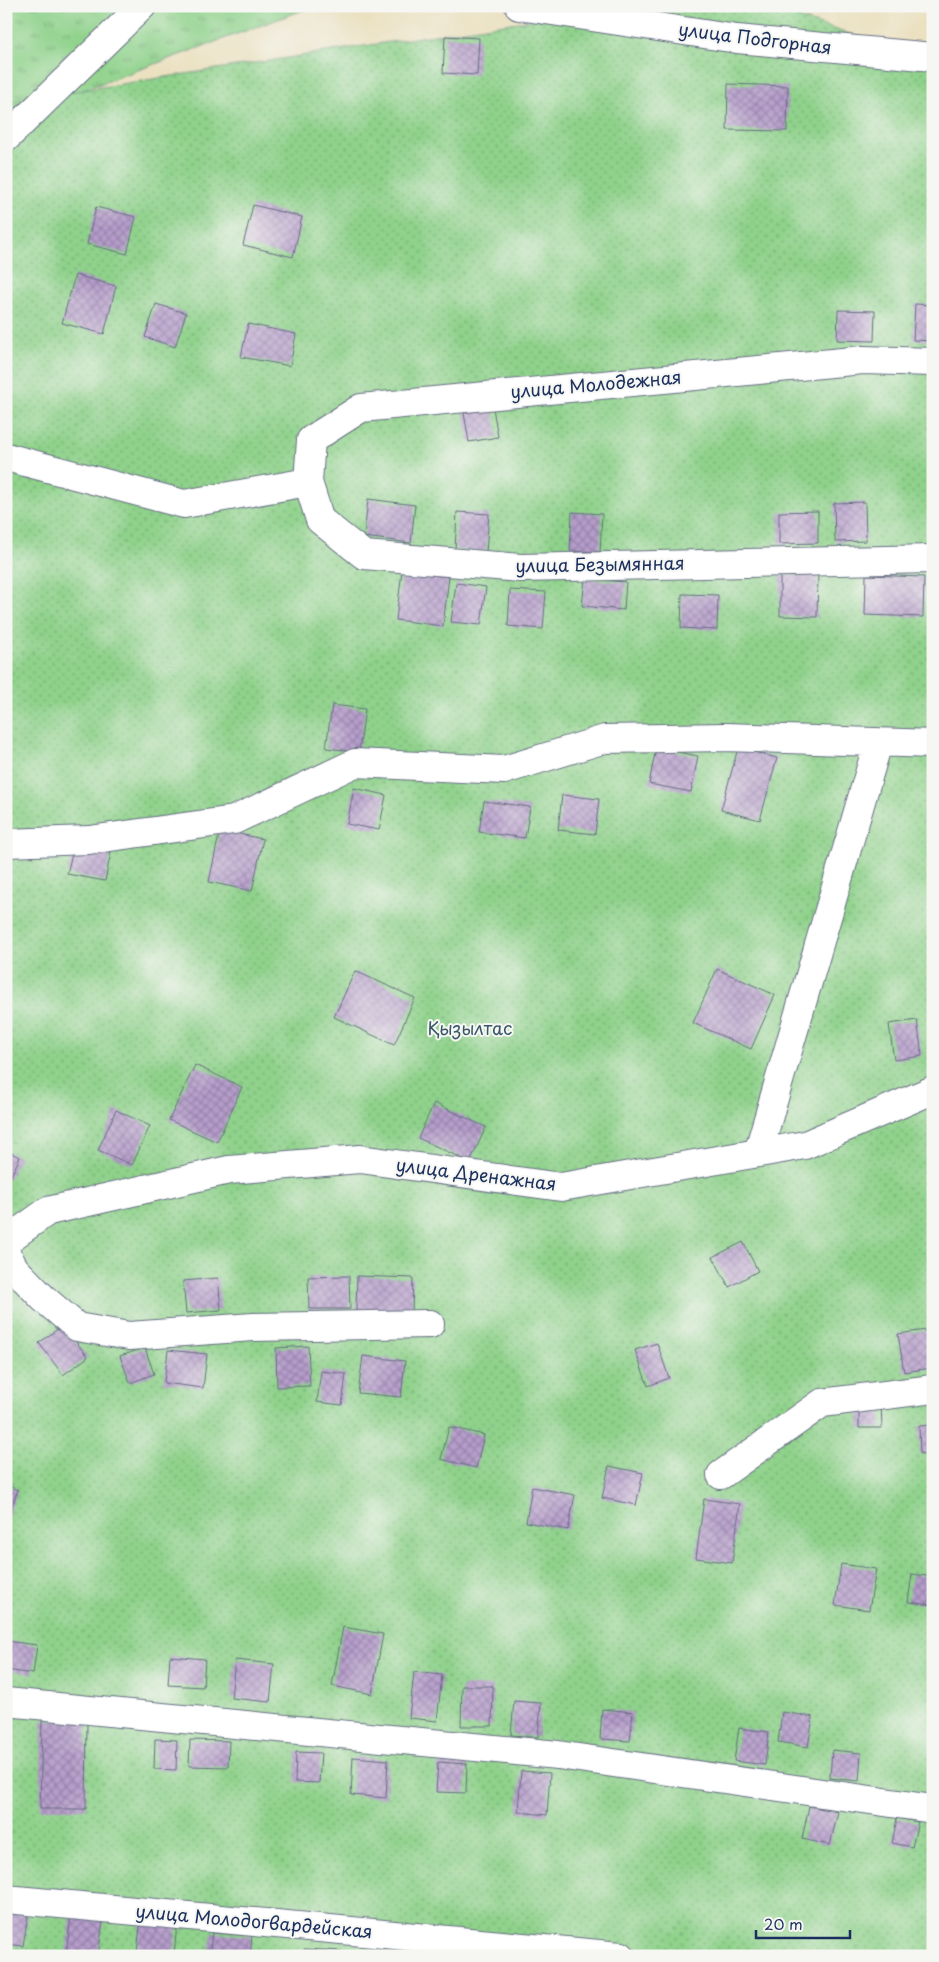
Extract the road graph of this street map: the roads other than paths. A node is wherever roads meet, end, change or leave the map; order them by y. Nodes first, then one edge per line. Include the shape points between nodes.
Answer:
1 (142, 6) edge
2 (519, 6) edge
3 (933, 57) edge
4 (6, 138) edge
5 (933, 362) edge
6 (6, 457) edge
7 (308, 482) junction
8 (933, 559) edge
9 (878, 743) junction
10 (933, 744) edge
11 (6, 843) edge
12 (933, 1090) edge
13 (758, 1153) junction
14 (9, 1239) edge
15 (430, 1324) dead end
16 (933, 1389) edge
17 (721, 1475) dead end
18 (6, 1702) edge
19 (933, 1809) edge
20 (6, 1900) edge
21 (621, 1956) edge

1 - 4 street
2 - 3 street, улица Подгорная via 737,39
5 - 7 street, улица Молодежная via 862,360 361,408 311,440
6 - 7 street via 184,504
7 - 8 street, улица Безымянная via 320,520 364,555 521,568
9 - 10 street
9 - 11 street via 726,737 605,739 504,770 355,763 234,820 89,840
9 - 13 street
12 - 13 street, улица Дренажная via 805,1145
13 - 14 street, улица Дренажная via 561,1187 360,1159 229,1170 48,1211
14 - 15 street via 15,1269 77,1327 129,1336 253,1327
16 - 17 street via 822,1403
18 - 19 street via 558,1755
20 - 21 street, улица Молодогвардейская

